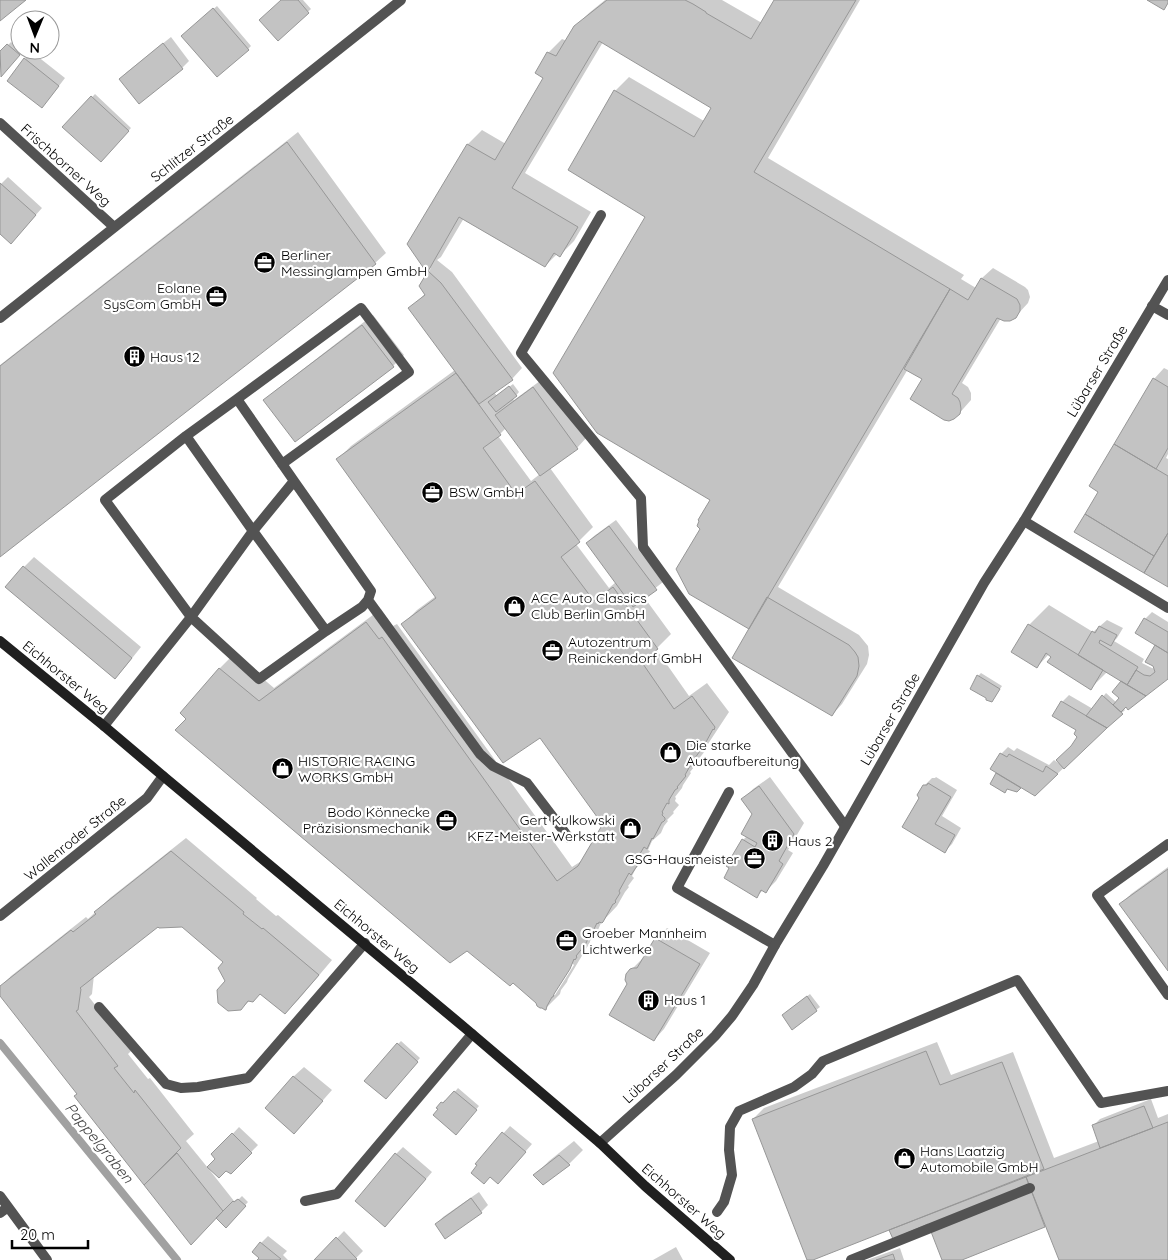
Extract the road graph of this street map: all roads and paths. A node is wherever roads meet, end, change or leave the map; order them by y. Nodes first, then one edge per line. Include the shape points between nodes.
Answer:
1 (401, 0) edge
2 (0, 123) edge
3 (600, 215) dead end
4 (114, 227) junction
5 (1168, 280) edge
6 (1152, 306) junction
7 (1168, 315) edge
8 (0, 318) edge
9 (237, 399) junction
10 (186, 436) junction
11 (282, 464) junction
12 (294, 481) junction
13 (1024, 521) junction
14 (252, 531) junction
15 (368, 600) junction
16 (1168, 608) edge
17 (191, 617) junction
18 (326, 631) junction
19 (0, 641) edge
20 (104, 726) junction
21 (163, 776) junction
22 (729, 792) dead end
23 (845, 826) junction
24 (569, 838) dead end
25 (1168, 844) edge
26 (0, 916) edge
27 (365, 943) junction
28 (774, 945) junction
29 (1168, 994) edge
30 (98, 1007) dead end
31 (472, 1034) junction
32 (1168, 1091) edge
33 (600, 1144) junction
34 (1030, 1188) dead end
35 (0, 1196) edge
36 (305, 1202) dead end
37 (4, 1210) edge
38 (717, 1212) dead end
39 (47, 1260) edge
40 (730, 1260) edge
41 (851, 1260) edge

1 - 4 street, Schlitzer Straße
2 - 4 street, Frischborner Weg
3 - 23 street via 521,353 641,498 643,547
4 - 8 street, Schlitzer Straße
5 - 6 street, Lübarser Straße
6 - 7 street
6 - 13 street, Lübarser Straße
9 - 10 street
9 - 11 street
9 - 11 street via 361,308 409,372
10 - 14 street
10 - 17 street via 105,500
11 - 12 street
12 - 14 street
12 - 15 street via 371,590
13 - 16 street
13 - 23 street, Lübarser Straße via 984,583
14 - 17 street
14 - 18 street
15 - 18 street
15 - 24 street via 480,754 493,766 527,783
17 - 18 street via 259,679
17 - 20 street
19 - 20 main road, Eichhorster Weg
20 - 21 main road, Eichhorster Weg
21 - 26 street, Wallenroder Straße via 147,798
21 - 27 main road, Eichhorster Weg
22 - 28 street via 677,888
23 - 28 street, Lübarser Straße
25 - 29 street via 1097,895
27 - 30 street via 248,1078 198,1087 181,1088 166,1084
27 - 31 main road, Eichhorster Weg
28 - 33 street, Lübarser Straße via 753,985 715,1036
31 - 33 main road, Eichhorster Weg
31 - 36 street via 337,1194
32 - 38 street via 1101,1103 1017,980 822,1060 812,1074 794,1087 739,1111 730,1127 732,1175 724,1202
33 - 40 main road, Eichhorster Weg
34 - 41 street
35 - 37 street
37 - 39 street

